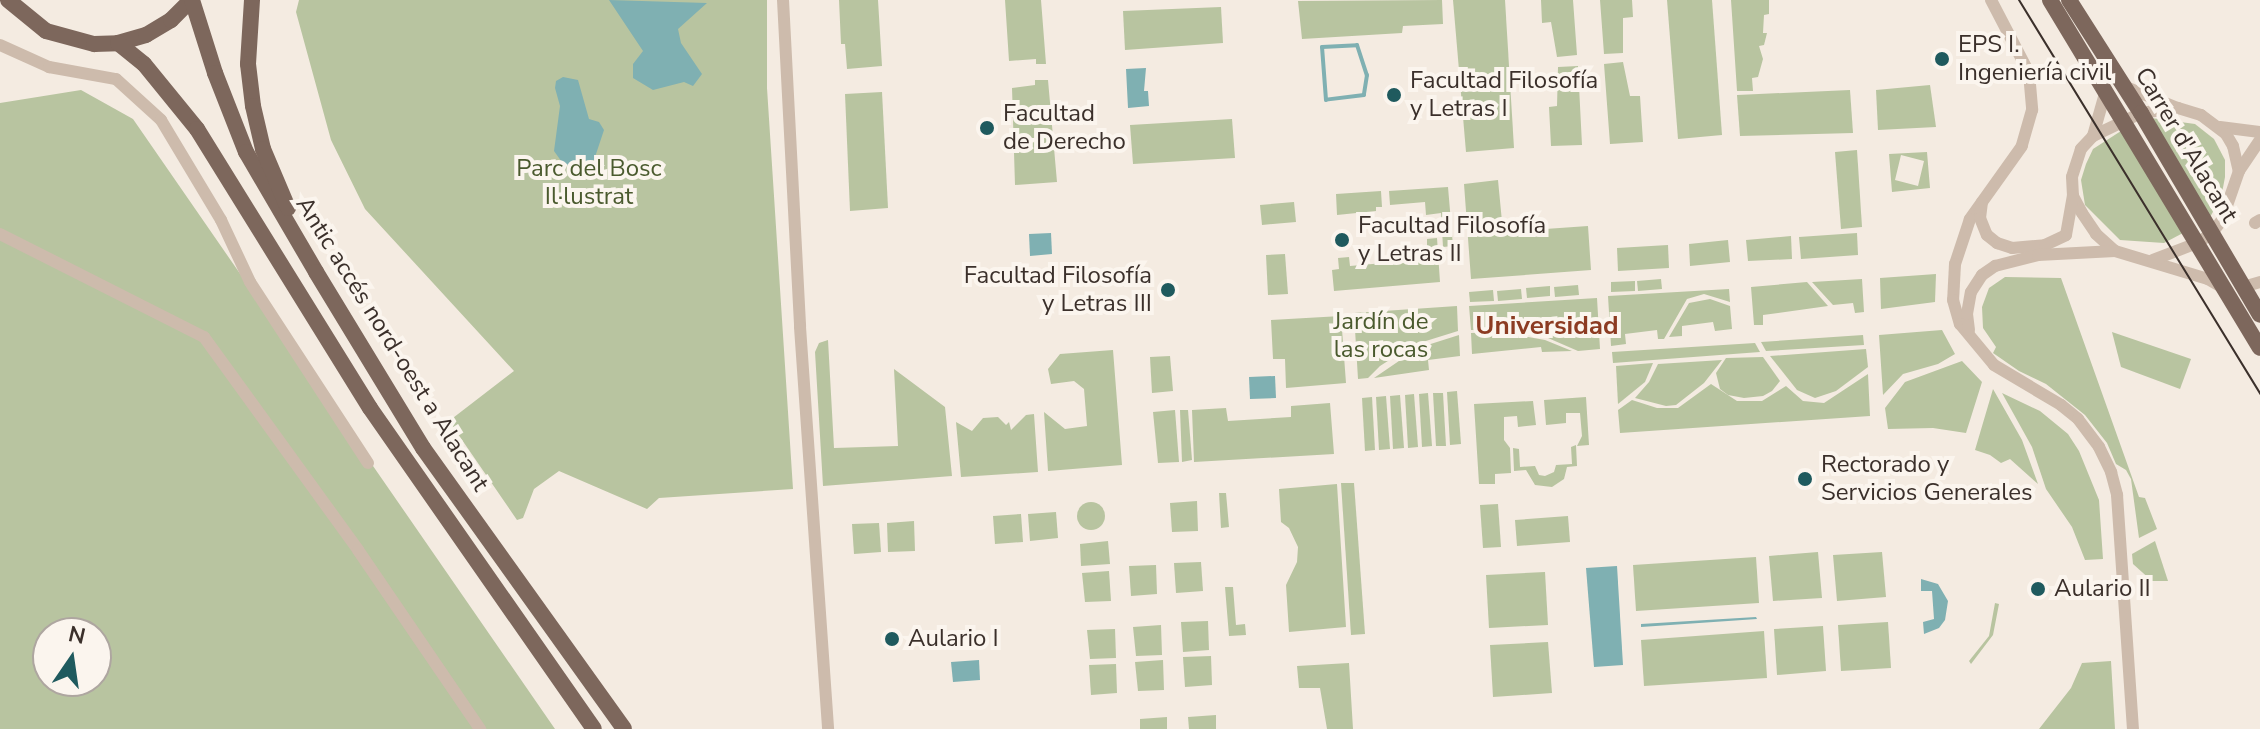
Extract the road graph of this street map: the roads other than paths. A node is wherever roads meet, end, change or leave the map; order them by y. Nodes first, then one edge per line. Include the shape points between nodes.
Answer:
1 (8, 0) edge
2 (192, 0) edge
3 (252, 0) edge
4 (783, 0) edge
5 (1991, 0) edge
6 (2050, 0) edge
7 (2069, 0) edge
8 (118, 43) junction
9 (4, 48) edge
10 (0, 62) edge
11 (2123, 85) junction
12 (2106, 89) junction
13 (2178, 108) junction
14 (2133, 116) junction
15 (2216, 126) junction
16 (2260, 132) edge
17 (2093, 136) junction
18 (2260, 140) edge
19 (2239, 171) junction
20 (2073, 196) junction
21 (1983, 197) junction
22 (0, 234) edge
23 (2204, 238) junction
24 (2115, 251) junction
25 (2153, 260) junction
26 (316, 272) junction
27 (2260, 282) edge
28 (2243, 287) junction
29 (2225, 289) junction
30 (2260, 315) edge
31 (1972, 341) junction
32 (2260, 348) edge
33 (368, 463) dead end
34 (480, 729) edge
35 (594, 729) edge
36 (624, 729) edge
37 (828, 729) edge
38 (2133, 729) edge

1 - 8 main road via 36,24 69,40
2 - 8 main road via 146,35
2 - 26 main road, Antic accés nord-oest a Alacant via 246,152
3 - 26 main road via 248,64 256,120 263,149
4 - 37 street
5 - 21 street via 2029,73 2032,110 2030,128 2015,159
6 - 12 main road, Carrer d'Alacant
7 - 11 main road, Carrer d'Alacant
8 - 35 main road, Antic accés nord-oest a Alacant via 144,64 197,129 370,408
9 - 10 street
9 - 33 street via 49,67 116,79 161,120 221,220 250,282
11 - 13 street
11 - 14 main road, Carrer d'Alacant
12 - 14 main road
12 - 17 street, Carrer d'Alacant
13 - 14 street
13 - 15 street
14 - 17 street
14 - 23 main road, Carrer d'Alacant
15 - 16 street
15 - 19 street via 2233,146
17 - 20 street, Carrer d'Alacant via 2075,161
18 - 19 street
19 - 23 street via 2222,220
20 - 21 street, Carrer d'Alacant via 2066,235 2045,245 2012,248 1987,235 1980,218
20 - 24 street via 2096,234
21 - 31 street via 1963,235 1952,284 1960,324
22 - 34 street via 204,337
23 - 25 street
23 - 28 main road, Carrer d'Alacant
23 - 29 main road
24 - 25 street
24 - 31 street via 2038,255 1995,266 1971,292 1967,314
25 - 29 street
26 - 36 main road, Antic accés nord-oest a Alacant via 423,448
27 - 28 street
28 - 30 main road, Carrer d'Alacant
29 - 32 main road
31 - 38 street via 1994,365 2078,419 2111,472 2117,495

